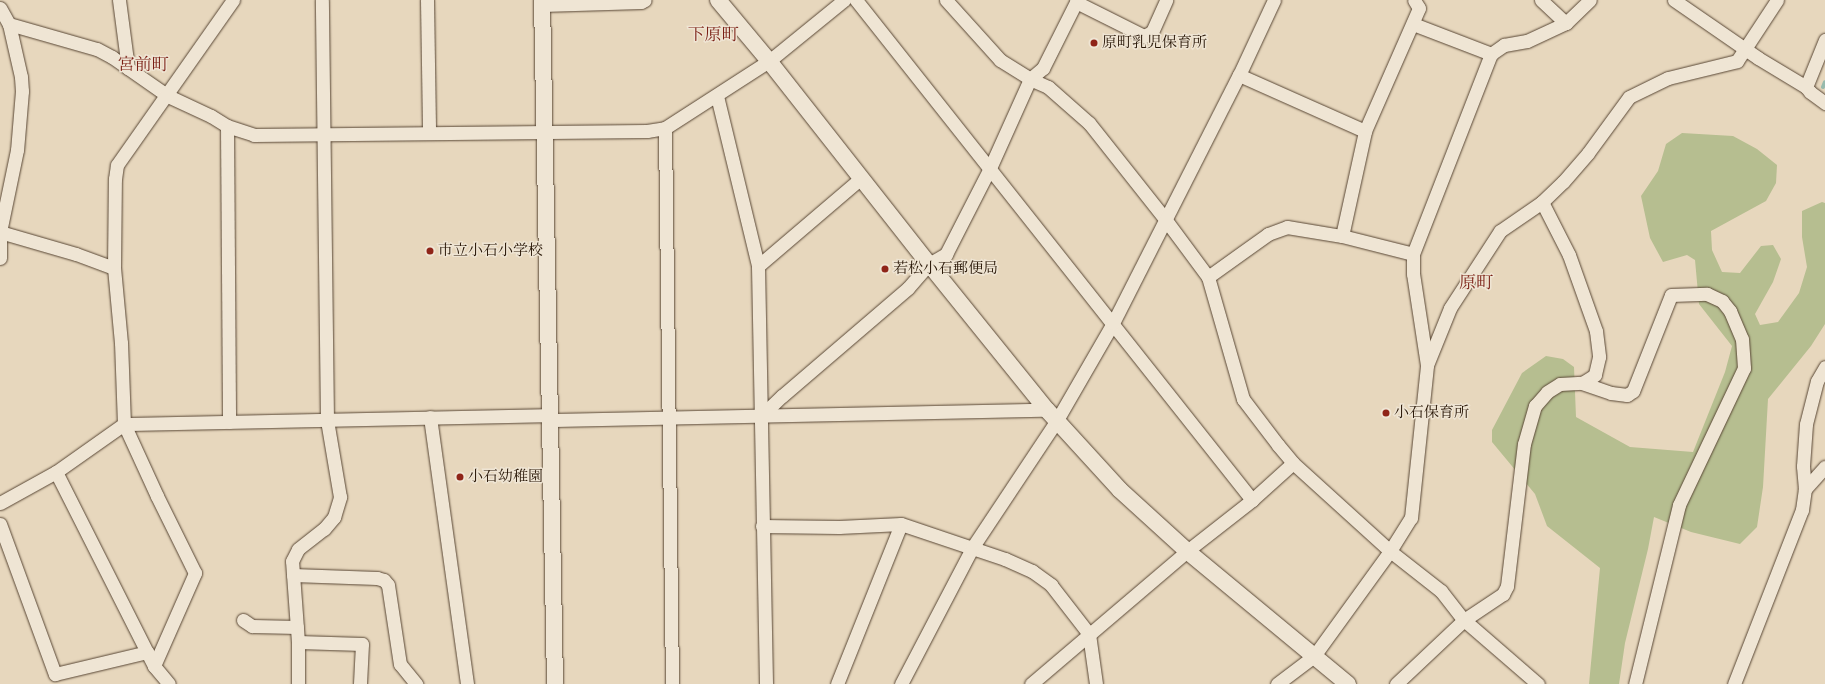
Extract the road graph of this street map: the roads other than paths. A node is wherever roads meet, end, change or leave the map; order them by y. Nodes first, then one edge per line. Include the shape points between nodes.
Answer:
1 (120, 0) edge
2 (233, 0) edge
3 (322, 0) edge
4 (427, 0) edge
5 (645, 0) edge
6 (718, 0) edge
7 (844, 0) edge
8 (856, 0) edge
9 (946, 0) edge
10 (1166, 0) edge
11 (1274, 0) edge
12 (1414, 0) edge
13 (1541, 0) edge
14 (1590, 0) edge
15 (1674, 0) edge
16 (1777, 0) edge
17 (1076, 1) edge
18 (542, 3) edge
19 (0, 8) edge
20 (1566, 23) junction
21 (1413, 24) junction
22 (5, 27) edge
23 (1825, 40) edge
24 (1744, 47) junction
25 (1491, 54) junction
26 (769, 61) junction
27 (128, 68) junction
28 (1239, 75) junction
29 (1030, 79) junction
30 (1806, 87) junction
31 (168, 96) junction
32 (717, 96) junction
33 (1825, 103) edge
34 (227, 126) junction
35 (665, 128) junction
36 (545, 131) junction
37 (1365, 131) junction
38 (429, 133) junction
39 (322, 134) junction
40 (990, 168) junction
41 (861, 178) junction
42 (1542, 202) junction
43 (1165, 219) junction
44 (0, 232) edge
45 (1342, 236) junction
46 (1413, 254) junction
47 (0, 258) edge
48 (929, 264) junction
49 (758, 266) junction
50 (114, 268) junction
51 (1208, 277) junction
52 (1113, 323) junction
53 (1427, 365) junction
54 (1825, 367) edge
55 (1582, 383) junction
56 (1052, 415) junction
57 (761, 416) junction
58 (430, 417) junction
59 (549, 418) junction
60 (667, 418) junction
61 (327, 420) junction
62 (229, 422) junction
63 (124, 424) junction
64 (1293, 463) junction
65 (1825, 467) edge
66 (56, 472) junction
67 (1805, 489) junction
68 (1252, 500) junction
69 (0, 503) edge
70 (0, 524) edge
71 (901, 524) junction
72 (762, 526) junction
73 (972, 548) junction
74 (1390, 550) junction
75 (1187, 551) junction
76 (293, 575) junction
77 (243, 620) dead end
78 (1464, 620) junction
79 (297, 627) junction
80 (1089, 634) junction
81 (298, 642) junction
82 (147, 652) junction
83 (1314, 656) junction
84 (154, 666) junction
85 (168, 684) edge
86 (298, 684) edge
87 (360, 684) edge
88 (416, 684) edge
89 (467, 684) edge
90 (555, 684) edge
91 (672, 684) edge
92 (766, 684) edge
93 (837, 684) edge
94 (901, 684) edge
95 (1031, 684) edge
96 (1096, 684) edge
97 (1277, 684) edge
98 (1348, 684) edge
99 (1396, 684) edge
100 (1538, 684) edge
101 (1635, 684) edge
102 (1734, 684) edge

1 - 27 street
2 - 31 street
3 - 39 street
4 - 38 street
5 - 18 street
6 - 26 street
7 - 26 street
8 - 40 street
9 - 29 street via 1000,60
10 - 17 street via 1152,32 1144,36
11 - 28 street
12 - 21 street via 1419,8
13 - 20 street
14 - 20 street
15 - 24 street
16 - 24 street
17 - 29 street via 1043,68
18 - 36 street
19 - 22 street
20 - 25 street via 1526,41 1504,45
21 - 25 street
21 - 37 street
22 - 27 street via 97,49
22 - 44 street via 21,76 22,91 17,150
23 - 30 street
24 - 30 street
24 - 42 street via 1737,61 1668,78 1629,97 1588,153
25 - 46 street
26 - 32 street
26 - 41 street
27 - 31 street
28 - 37 street
28 - 43 street
29 - 40 street
29 - 43 street via 1048,87 1089,123
30 - 33 street
31 - 34 street
31 - 50 street via 117,165
32 - 35 street
32 - 49 street
34 - 39 street via 254,135
34 - 62 street
35 - 36 street via 647,131
35 - 60 street
36 - 38 street
36 - 59 street
37 - 45 street
38 - 39 street
39 - 61 street
40 - 48 street via 946,254
40 - 52 street
41 - 48 street
41 - 49 street
42 - 53 street via 1500,231 1450,308
42 - 55 street via 1569,255 1596,331 1599,357 1595,375
43 - 51 street
43 - 52 street
44 - 47 street
44 - 50 street
45 - 46 street
45 - 51 street via 1287,227 1268,234
46 - 53 street via 1413,274
48 - 56 street
48 - 57 street via 908,288
49 - 57 street
50 - 63 street via 121,343
51 - 64 street via 1243,400
52 - 56 street
52 - 68 street
53 - 74 street via 1411,518
54 - 67 street via 1817,381 1806,424 1803,466
55 - 78 street via 1560,384 1547,392 1535,406 1524,444 1507,586 1503,594
55 - 101 street via 1611,393 1628,395 1632,391 1671,295 1707,294 1722,300 1730,311 1742,339 1744,368 1679,505
56 - 57 street
56 - 73 street
56 - 75 street via 1120,490
57 - 60 street
57 - 72 street
58 - 59 street
58 - 61 street
58 - 89 street
59 - 60 street
59 - 90 street
60 - 91 street
61 - 62 street
61 - 76 street via 340,497 334,517 324,529 298,549 292,561
62 - 63 street
63 - 66 street
63 - 84 street via 195,573
64 - 68 street
64 - 74 street
65 - 67 street
66 - 69 street
66 - 82 street
67 - 102 street via 1802,510
68 - 75 street
70 - 82 street via 55,674
71 - 72 street via 839,527
71 - 73 street
71 - 93 street
72 - 92 street
73 - 80 street via 1032,571 1051,585
73 - 94 street
74 - 78 street via 1441,591
74 - 83 street
75 - 80 street
75 - 83 street
76 - 79 street
76 - 88 street via 384,580 388,585 400,664
77 - 79 street via 252,626
78 - 99 street
78 - 100 street
79 - 81 street
80 - 95 street
80 - 96 street
81 - 86 street
81 - 87 street via 362,644
82 - 84 street
83 - 97 street
83 - 98 street
84 - 85 street

